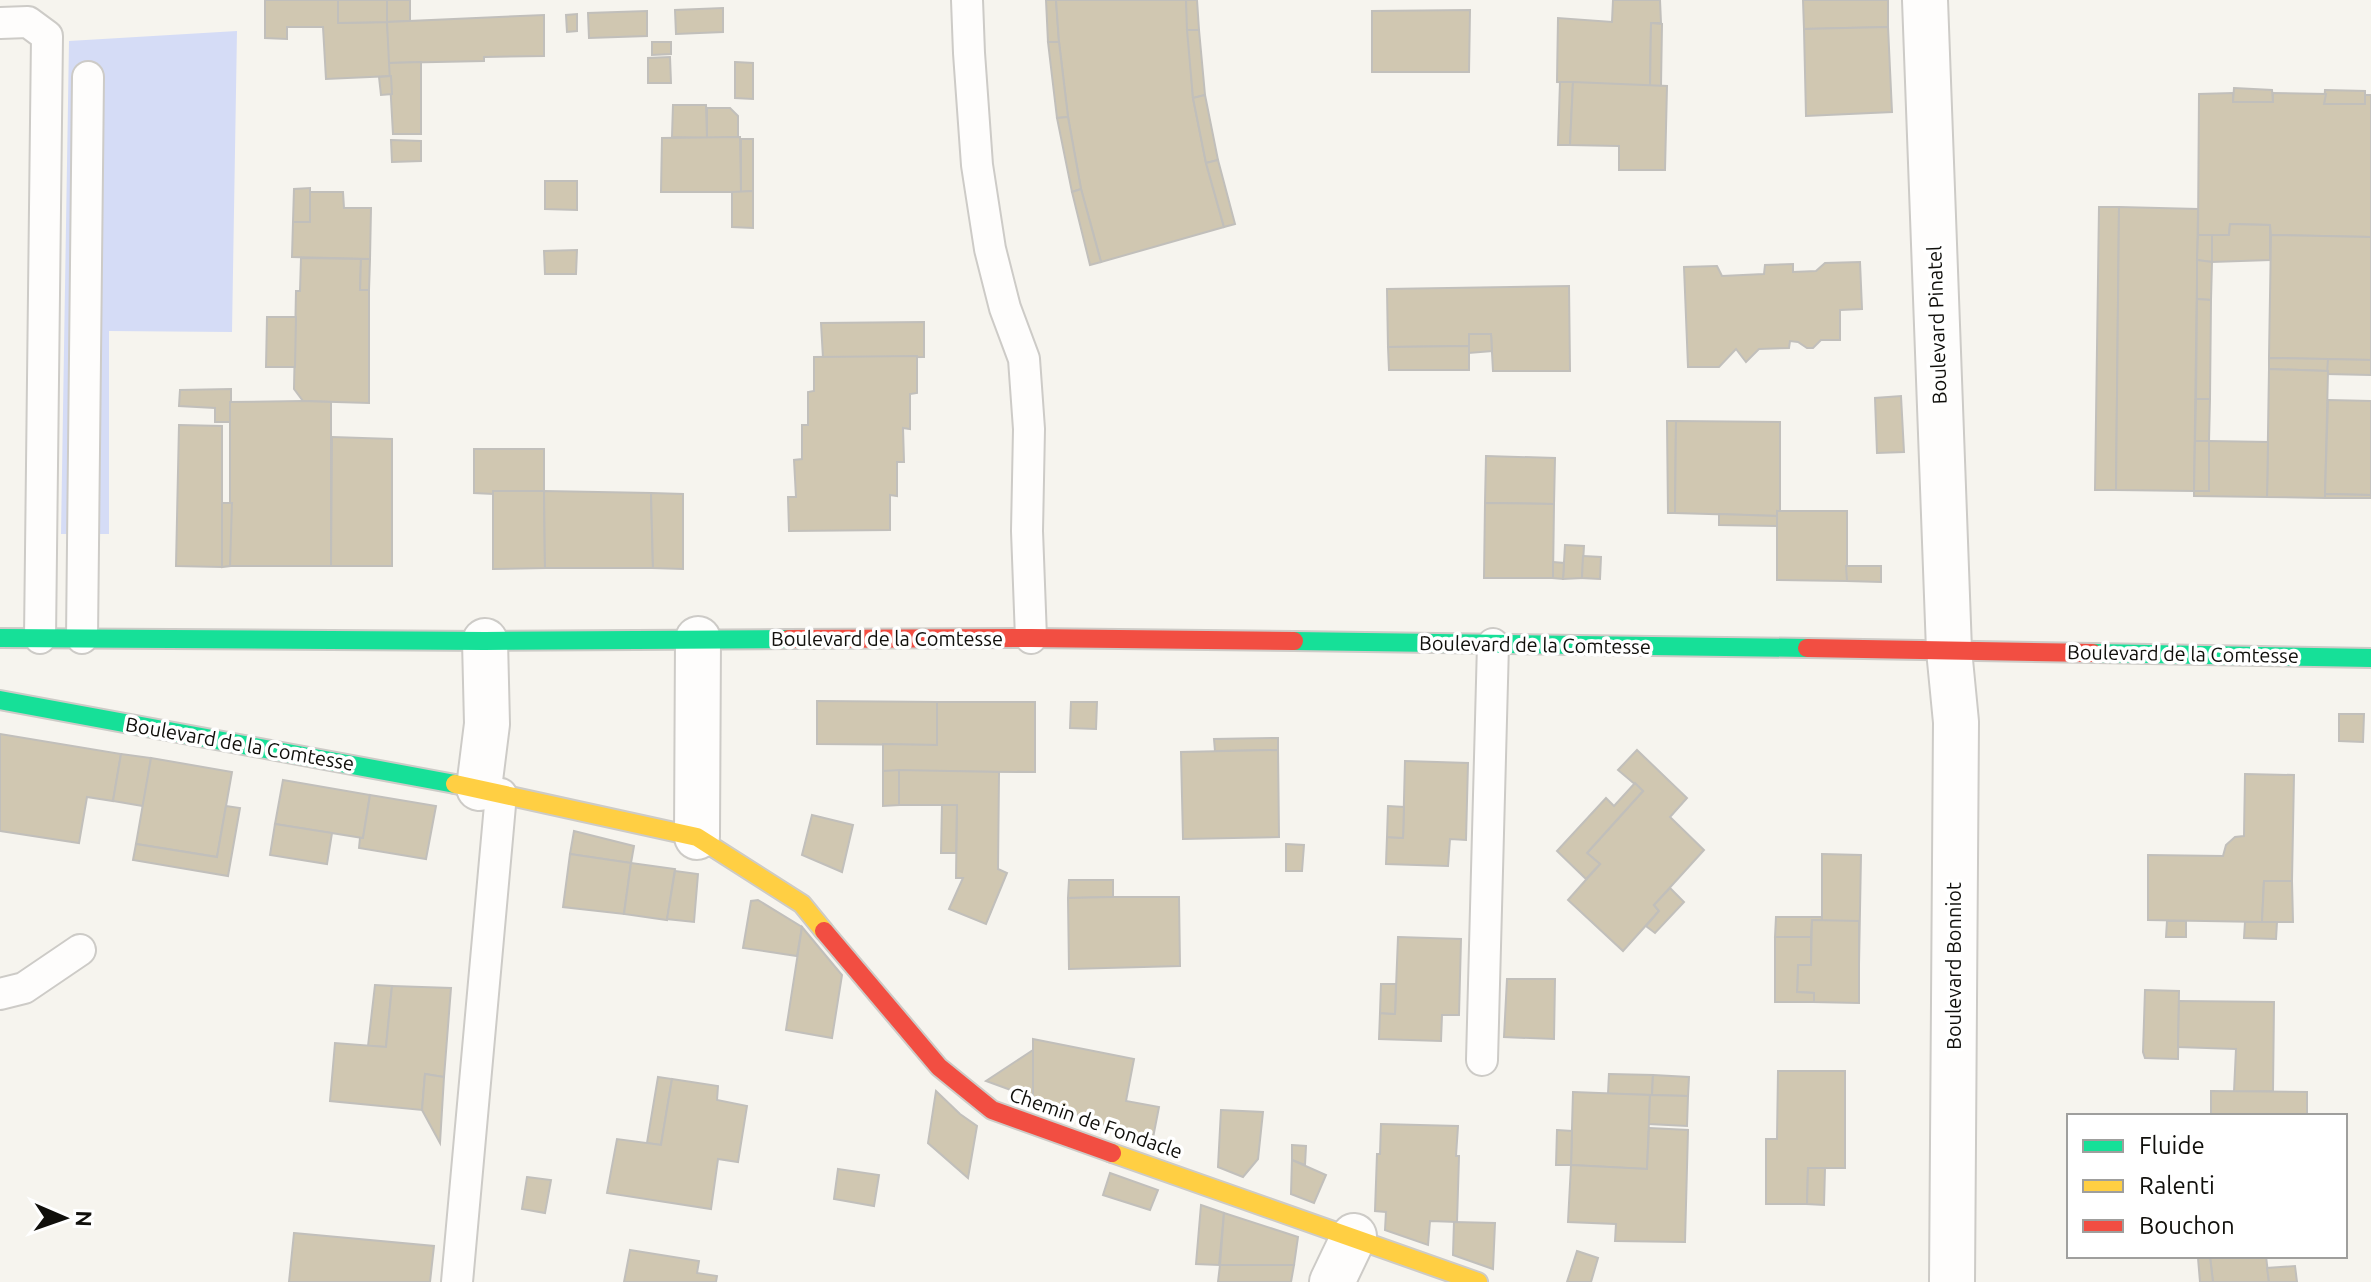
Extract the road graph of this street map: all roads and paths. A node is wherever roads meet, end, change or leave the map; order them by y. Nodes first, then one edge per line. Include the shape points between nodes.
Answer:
1 (967, 0) edge
2 (1925, 0) edge
3 (0, 23) edge
4 (88, 77) dead end
5 (0, 638) edge
6 (40, 638) junction
7 (82, 638) junction
8 (1031, 638) junction
9 (698, 639) junction
10 (485, 641) junction
11 (1493, 644) junction
12 (1949, 650) junction
13 (2371, 658) edge
14 (0, 700) edge
15 (490, 791) junction
16 (697, 837) junction
17 (80, 950) dead end
18 (0, 994) edge
19 (1482, 1060) dead end
20 (1354, 1236) junction
21 (457, 1282) edge
22 (1332, 1282) edge
23 (1478, 1282) edge
24 (1952, 1282) edge

1 - 8 lane via 977,165 990,249 1024,359
2 - 12 street, Boulevard Pinatel
3 - 6 lane via 28,22 47,36
4 - 7 lane
5 - 6 street, Boulevard de la Comtesse
6 - 7 street, Boulevard de la Comtesse
7 - 10 street, Boulevard de la Comtesse
8 - 9 street, Boulevard de la Comtesse
8 - 11 street, Boulevard de la Comtesse
9 - 10 street, Boulevard de la Comtesse
9 - 16 street
10 - 15 street
11 - 12 street, Boulevard de la Comtesse
11 - 19 lane
12 - 13 street, Boulevard de la Comtesse
12 - 24 street, Boulevard Bonniot via 1956,722
14 - 15 street, Boulevard de la Comtesse
15 - 16 street, Boulevard de la Comtesse
15 - 21 lane
16 - 20 street, Chemin de Fondacle via 802,904 939,1067 992,1110
17 - 18 lane via 24,988
20 - 22 street
20 - 23 street, Chemin de Fondacle

